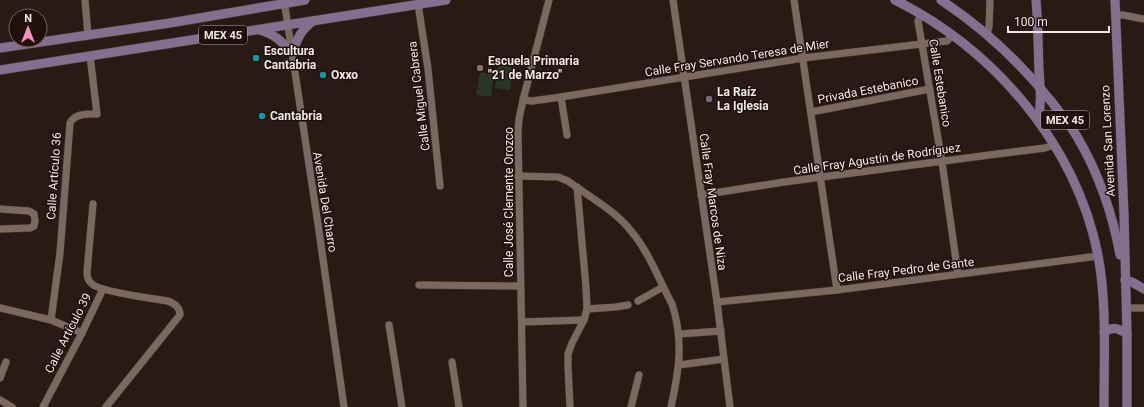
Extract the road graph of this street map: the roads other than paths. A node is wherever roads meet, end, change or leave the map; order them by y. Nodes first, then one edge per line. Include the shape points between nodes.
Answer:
1 (85, 0) edge
2 (305, 0) edge
3 (446, 0) edge
4 (549, 0) edge
5 (673, 0) edge
6 (794, 0) edge
7 (895, 0) edge
8 (941, 0) edge
9 (990, 0) edge
10 (1036, 0) edge
11 (1115, 0) edge
12 (284, 2) edge
13 (418, 4) junction
14 (921, 14) junction
15 (1116, 15) junction
16 (1144, 19) edge
17 (314, 20) junction
18 (287, 25) junction
19 (257, 30) junction
20 (987, 34) junction
21 (88, 35) junction
22 (953, 35) junction
23 (922, 43) junction
24 (0, 48) edge
25 (292, 53) junction
26 (90, 56) junction
27 (803, 58) junction
28 (0, 70) edge
29 (684, 78) junction
30 (930, 89) junction
31 (1041, 89) junction
32 (561, 97) junction
33 (523, 100) junction
34 (811, 112) junction
35 (1038, 121) junction
36 (567, 135) dead end
37 (1054, 145) junction
38 (942, 162) junction
39 (518, 176) junction
40 (820, 178) junction
41 (440, 186) dead end
42 (576, 187) junction
43 (701, 195) junction
44 (93, 204) dead end
45 (0, 209) edge
46 (0, 229) edge
47 (1098, 256) junction
48 (958, 274) junction
49 (1125, 280) junction
50 (419, 286) dead end
51 (520, 286) junction
52 (663, 287) junction
53 (103, 289) junction
54 (1144, 289) edge
55 (837, 290) junction
56 (638, 301) dead end
57 (717, 302) junction
58 (628, 305) dead end
59 (0, 308) edge
60 (587, 308) junction
61 (1126, 308) junction
62 (1144, 308) edge
63 (51, 320) junction
64 (584, 320) junction
65 (522, 322) junction
66 (389, 325) dead end
67 (720, 331) junction
68 (1104, 332) junction
69 (82, 333) junction
70 (679, 334) junction
71 (1127, 334) junction
72 (724, 359) junction
73 (6, 362) dead end
74 (452, 362) dead end
75 (680, 365) junction
76 (639, 375) dead end
77 (0, 378) edge
78 (0, 400) edge
79 (12, 407) edge
80 (43, 407) edge
81 (106, 407) edge
82 (344, 407) edge
83 (402, 407) edge
84 (459, 407) edge
85 (523, 407) edge
86 (570, 407) edge
87 (631, 407) edge
88 (671, 407) edge
89 (730, 407) edge
90 (1104, 407) edge
91 (1127, 407) edge

1 - 21 street
2 - 12 main road, MEX 45
3 - 13 main road, MEX 45
4 - 33 street, Calle José Clemente Orozco
5 - 29 street, Calle Fray Marcos de Niza
6 - 27 street
7 - 14 main road, MEX 45
8 - 20 main road, MEX 45
9 - 20 street
10 - 31 main road, MEX 45
11 - 15 main road, Avenida San Lorenzo / MEX 45
12 - 18 street, Avenida Del Charro
12 - 21 main road, MEX 45
13 - 17 main road, MEX 45
13 - 41 street, Calle Miguel Cabrera via 428,69
14 - 22 main road, MEX 45
14 - 23 street, Calle Estebanico via 918,21
15 - 16 street
15 - 49 main road, Avenida San Lorenzo / MEX 45
17 - 18 main road, MEX 45
17 - 25 main road via 300,34
18 - 19 main road, MEX 45
18 - 25 street, Avenida Del Charro
19 - 25 main road via 270,33
19 - 26 main road, MEX 45
20 - 31 main road, MEX 45
21 - 24 main road, MEX 45
22 - 23 street, Calle Fray Servando Teresa de Mier via 947,41
22 - 35 main road, MEX 45 via 1003,80
23 - 27 street, Calle Fray Servando Teresa de Mier
23 - 30 street, Calle Estebanico
25 - 82 street, Avenida Del Charro
26 - 28 main road, MEX 45
26 - 63 street, Calle Artículo 36 via 97,114 74,117 70,123 60,253
27 - 29 street, Calle Fray Servando Teresa de Mier
27 - 34 street
29 - 32 street, Calle Fray Servando Teresa de Mier
29 - 43 street, Calle Fray Marcos de Niza
30 - 34 street, Privada Estebanico
30 - 38 street, Calle Estebanico
31 - 35 main road, MEX 45
31 - 49 main road, MEX 45 via 1076,135 1096,175 1113,220
32 - 33 street, Calle Fray Servando Teresa de Mier
32 - 36 street
33 - 39 street, Calle José Clemente Orozco via 518,132
34 - 40 street
35 - 37 main road, MEX 45
37 - 38 street, Calle Fray Agustín de Rodríguez
37 - 47 main road, MEX 45 via 1066,165 1088,217
38 - 40 street, Calle Fray Agustín de Rodríguez
38 - 48 street, Calle Estebanico
39 - 42 street via 558,177
39 - 51 street, Calle José Clemente Orozco
40 - 43 street, Calle Fray Agustín de Rodríguez
40 - 55 street
42 - 52 street via 621,219 631,230
42 - 60 street
43 - 57 street, Calle Fray Marcos de Niza
44 - 53 street, Calle Artículo 39 via 87,272 92,284
45 - 46 street via 29,211 35,217 34,226 30,228
47 - 48 street, Calle Fray Pedro de Gante
47 - 68 main road, MEX 45
48 - 55 street, Calle Fray Pedro de Gante
49 - 54 main road
49 - 61 main road, MEX 45
50 - 51 street
51 - 65 street, Calle José Clemente Orozco
52 - 56 street
52 - 70 street via 672,304
53 - 69 street, Calle Artículo 39
53 - 81 street via 168,301 178,308 180,315
55 - 57 street, Calle Fray Pedro de Gante
57 - 67 street, Calle Fray Marcos de Niza
58 - 60 street
59 - 63 street
60 - 64 street
61 - 62 street
61 - 71 main road, MEX 45
63 - 69 street
64 - 65 street
64 - 86 street via 568,354
65 - 85 street, Calle José Clemente Orozco
66 - 83 street
67 - 70 street
67 - 72 street, Calle Fray Marcos de Niza
68 - 71 main road via 1115,328
68 - 90 main road, MEX 45
69 - 80 street, Calle Artículo 39
70 - 75 street
71 - 91 main road, MEX 45
72 - 75 street
72 - 89 street, Calle Fray Marcos de Niza
73 - 77 street
74 - 84 street
75 - 88 street
76 - 87 street
78 - 79 street

